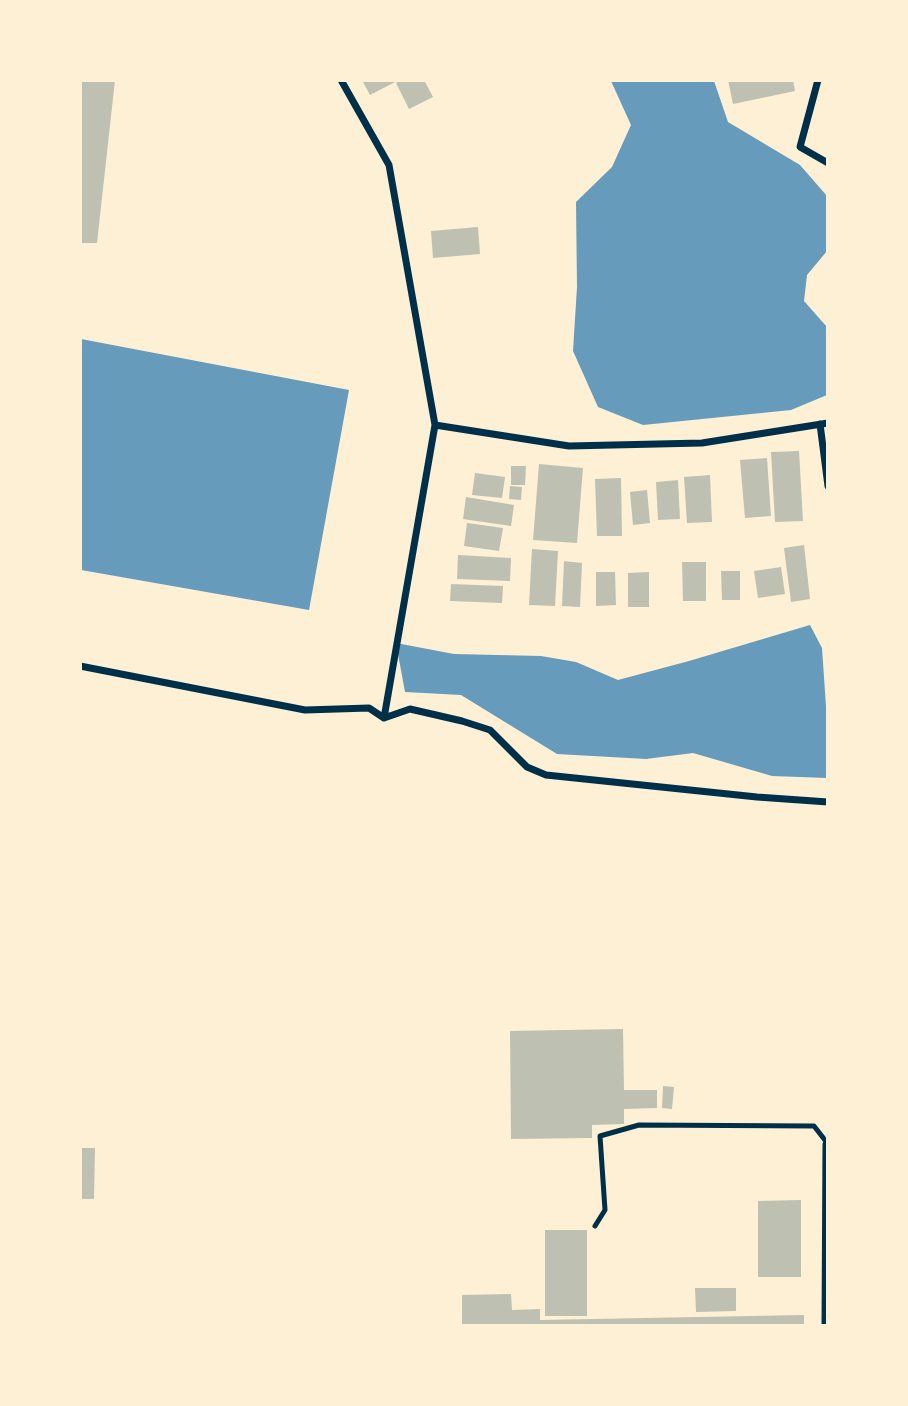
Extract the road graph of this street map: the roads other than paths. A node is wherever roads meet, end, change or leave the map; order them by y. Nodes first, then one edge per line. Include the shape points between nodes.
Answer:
1 (341, 80) edge
2 (818, 80) edge
3 (828, 163) edge
4 (824, 424) edge
5 (435, 425) junction
6 (828, 486) edge
7 (80, 666) edge
8 (384, 718) junction
9 (828, 802) edge
10 (826, 1144) edge
11 (595, 1226) dead end
12 (824, 1325) edge

1 - 5 street via 389,165
2 - 3 street via 800,147
4 - 5 street via 702,443 569,446
4 - 6 street
5 - 8 street
7 - 8 street via 305,710 369,708
8 - 9 street via 410,709 490,730 527,767 546,775
10 - 11 lane via 814,1126 639,1125 600,1136 605,1210
10 - 12 lane

